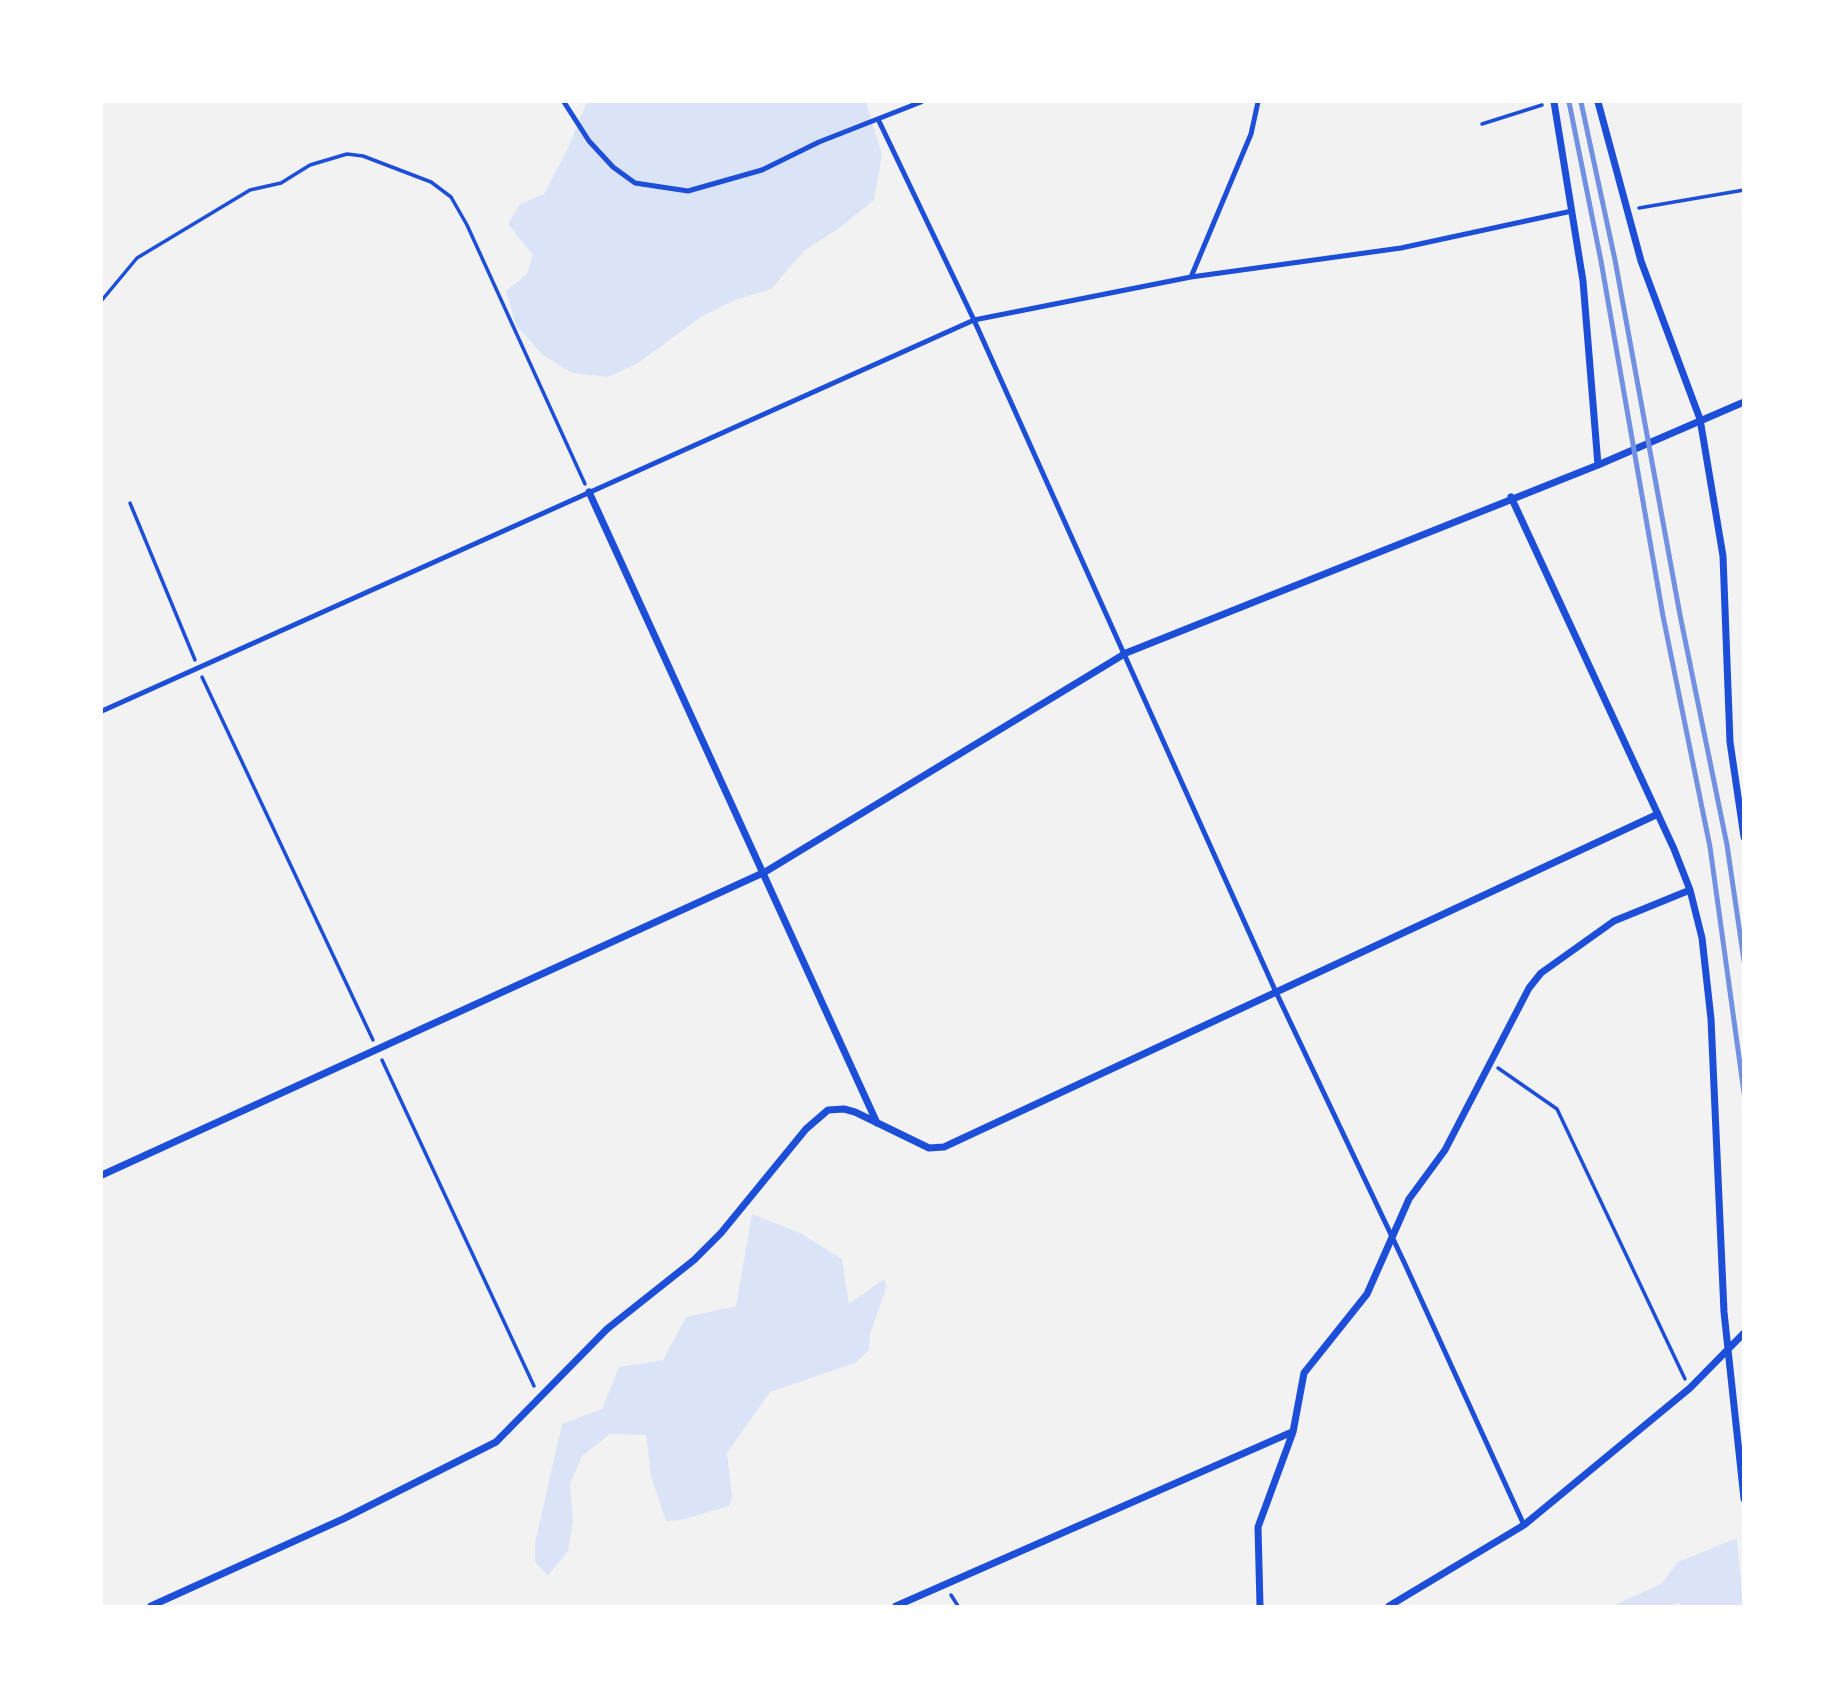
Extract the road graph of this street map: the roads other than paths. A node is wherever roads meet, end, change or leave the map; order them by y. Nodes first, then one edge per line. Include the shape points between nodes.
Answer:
1 (564, 102) edge
2 (921, 102) edge
3 (1258, 102) edge
4 (1554, 102) edge
5 (1598, 102) edge
6 (878, 119) junction
7 (1572, 211) junction
8 (1191, 277) junction
9 (974, 320) junction
10 (1744, 402) edge
11 (1700, 419) junction
12 (1598, 465) junction
13 (589, 492) junction
14 (1511, 497) junction
15 (1126, 653) junction
16 (102, 711) edge
17 (1657, 814) junction
18 (1744, 837) edge
19 (765, 872) junction
20 (1690, 890) junction
21 (1275, 990) junction
22 (877, 1123) junction
23 (102, 1175) edge
24 (1392, 1235) junction
25 (1744, 1333) edge
26 (1730, 1348) junction
27 (1293, 1432) junction
28 (1744, 1499) edge
29 (1524, 1525) junction
30 (151, 1606) edge
31 (896, 1606) edge
32 (1260, 1606) edge
33 (1389, 1606) edge

1 - 6 lane via 589,141 635,183 688,191 762,170
2 - 6 lane
3 - 8 lane via 1251,134
4 - 7 street
5 - 11 street via 1641,261
6 - 9 lane
7 - 8 lane via 1401,248
7 - 12 street via 1583,281
8 - 9 lane
9 - 13 lane
9 - 15 lane
10 - 11 street
11 - 12 street
11 - 18 street via 1723,556 1730,742
12 - 14 street
13 - 16 lane
13 - 19 street
14 - 15 street
14 - 17 street
15 - 19 street
15 - 21 lane
17 - 20 street
17 - 21 street
19 - 22 street
19 - 23 street
20 - 24 street via 1614,921 1541,973 1445,1150 1409,1199
20 - 26 street via 1703,938 1711,1019 1724,1312
21 - 22 street via 944,1147 929,1148
21 - 24 lane
22 - 30 street via 844,1109 819,1115 721,1233 607,1329 496,1442
24 - 27 street via 1367,1294 1304,1373
24 - 29 lane
25 - 26 street
26 - 28 street
26 - 29 street via 1690,1388
27 - 31 street
27 - 32 street via 1258,1527
29 - 33 street

